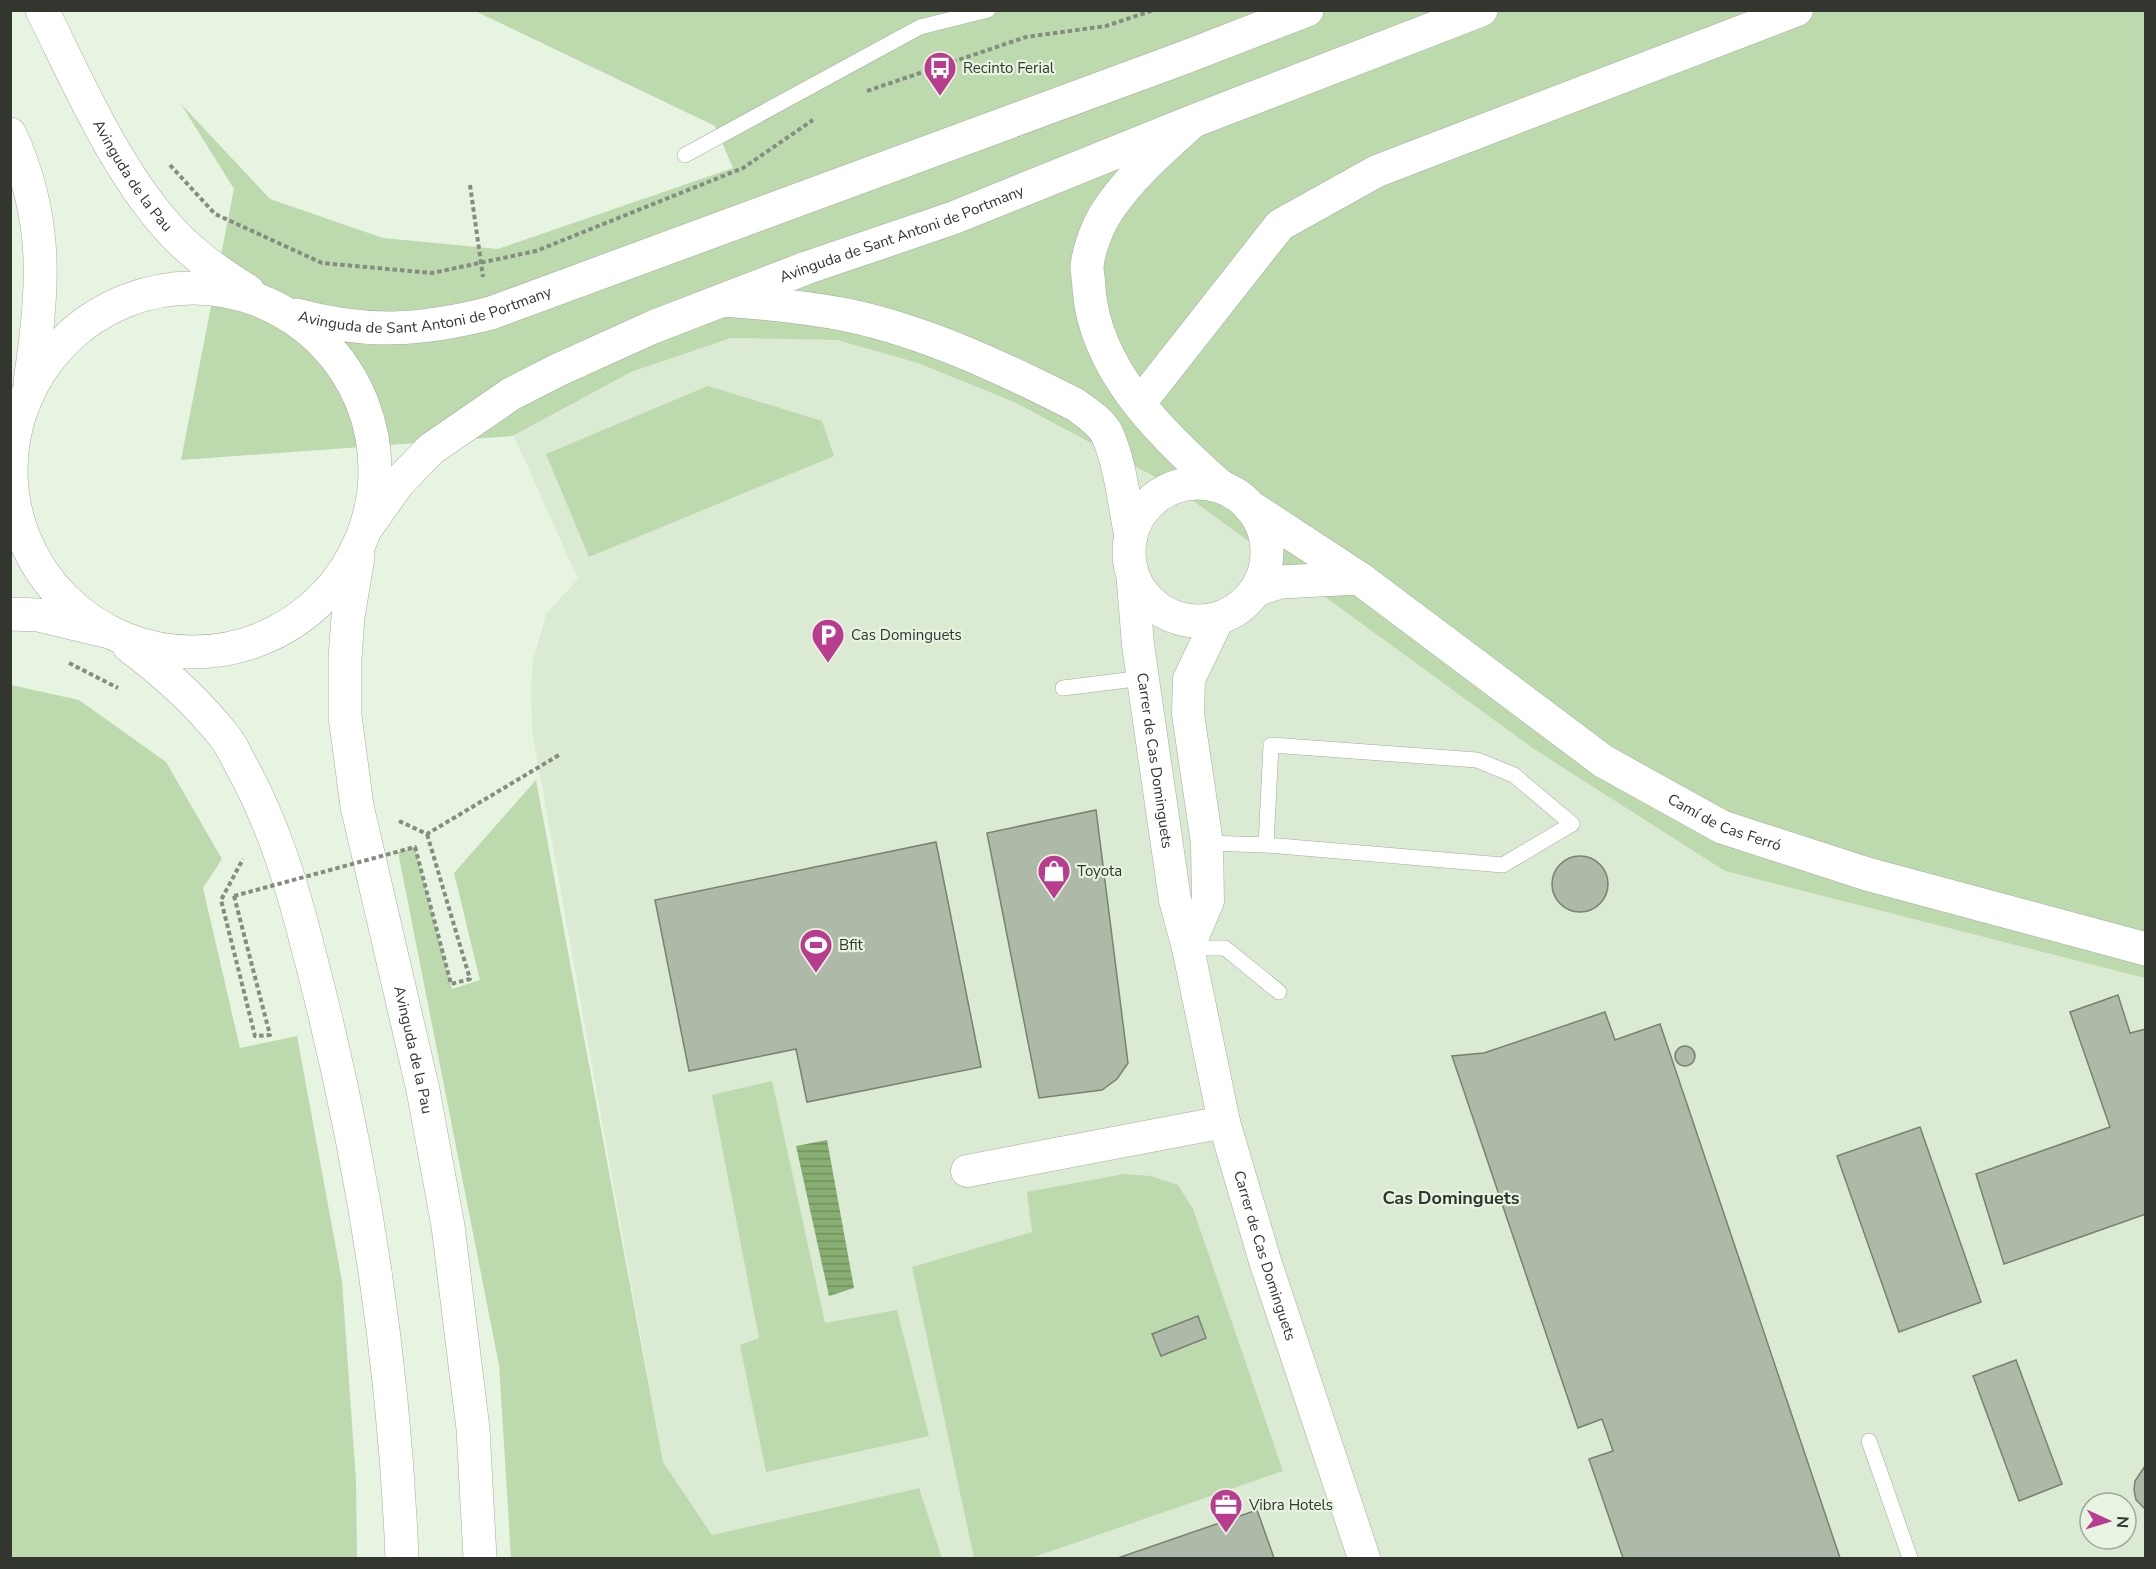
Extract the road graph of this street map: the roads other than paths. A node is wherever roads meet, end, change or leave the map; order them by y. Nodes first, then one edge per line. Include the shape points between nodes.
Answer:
1 (42, 10) edge
2 (988, 10) edge
3 (1307, 10) edge
4 (1481, 10) edge
5 (1797, 10) edge
6 (1191, 122) junction
7 (10, 134) edge
8 (685, 155) dead end
9 (724, 300) junction
10 (277, 308) junction
11 (1140, 403) junction
12 (21, 404) edge
13 (1220, 486) junction
14 (1249, 506) junction
15 (363, 536) junction
16 (1131, 536) junction
17 (1132, 570) junction
18 (1359, 578) junction
19 (1256, 590) junction
20 (10, 614) edge
21 (1218, 619) junction
22 (113, 635) junction
23 (1143, 678) junction
24 (1063, 688) dead end
25 (1207, 843) junction
26 (1266, 845) junction
27 (1188, 948) junction
28 (2145, 949) edge
29 (1279, 992) dead end
30 (1224, 1122) junction
31 (967, 1171) dead end
32 (1869, 1441) dead end
33 (402, 1558) edge
34 (480, 1558) edge
35 (1364, 1558) edge
36 (1910, 1558) edge

1 - 10 main road, Avinguda de la Pau via 124,168 174,235 226,278
2 - 8 lane via 920,27
3 - 10 main road, Avinguda de Sant Antoni de Portmany via 491,313 404,328 350,327
4 - 6 main road, Avinguda de Sant Antoni de Portmany
5 - 11 street via 1377,171 1280,225
6 - 9 main road, Avinguda de Sant Antoni de Portmany via 953,218
6 - 11 main road via 1148,162 1107,211 1088,265 1090,302 1100,339 1117,374
7 - 12 main road via 36,214 42,269 39,323
9 - 15 main road, Avinguda de Sant Antoni de Portmany via 653,327 511,394 430,449 398,483
9 - 16 main road via 792,305 897,329 959,350 1076,405 1094,417 1106,433
10 - 12 main road via 213,289 157,291 131,299 81,326 61,345
10 - 15 main road, Avinguda de la Pau via 306,326 340,362 364,406 376,478
11 - 13 main road via 1182,453
12 - 22 main road via 11,466 13,499 22,531 35,561 54,589 78,612
13 - 14 main road
13 - 16 main road via 1201,483 1164,491 1149,503
14 - 18 main road, Camí de Cas Ferró
14 - 19 main road via 1266,538 1267,558
15 - 22 main road via 342,576 319,603 291,625 260,641 225,651 190,654 154,650
15 - 34 main road, Avinguda de la Pau via 348,617 345,716 357,806 423,1090 448,1226 473,1429
16 - 17 main road
17 - 21 main road via 1140,590 1155,606 1174,617
17 - 23 street, Carrer de Cas Dominguets
18 - 19 main road via 1280,582
18 - 28 main road, Camí de Cas Ferró via 1604,761 1722,828 1867,874
19 - 21 main road via 1248,601
20 - 22 main road via 38,615
21 - 25 street via 1189,679 1188,714
22 - 33 main road via 162,671 226,738 275,837 298,909 347,1113 369,1238 387,1360
23 - 24 lane
23 - 27 street, Carrer de Cas Dominguets via 1174,900
25 - 26 lane
25 - 27 street via 1208,900
26 - 26 lane via 1503,865 1572,824 1514,775 1477,760 1272,745
27 - 29 lane via 1225,948
27 - 30 street, Carrer de Cas Dominguets
30 - 31 street
30 - 35 street, Carrer de Cas Dominguets
32 - 36 lane

